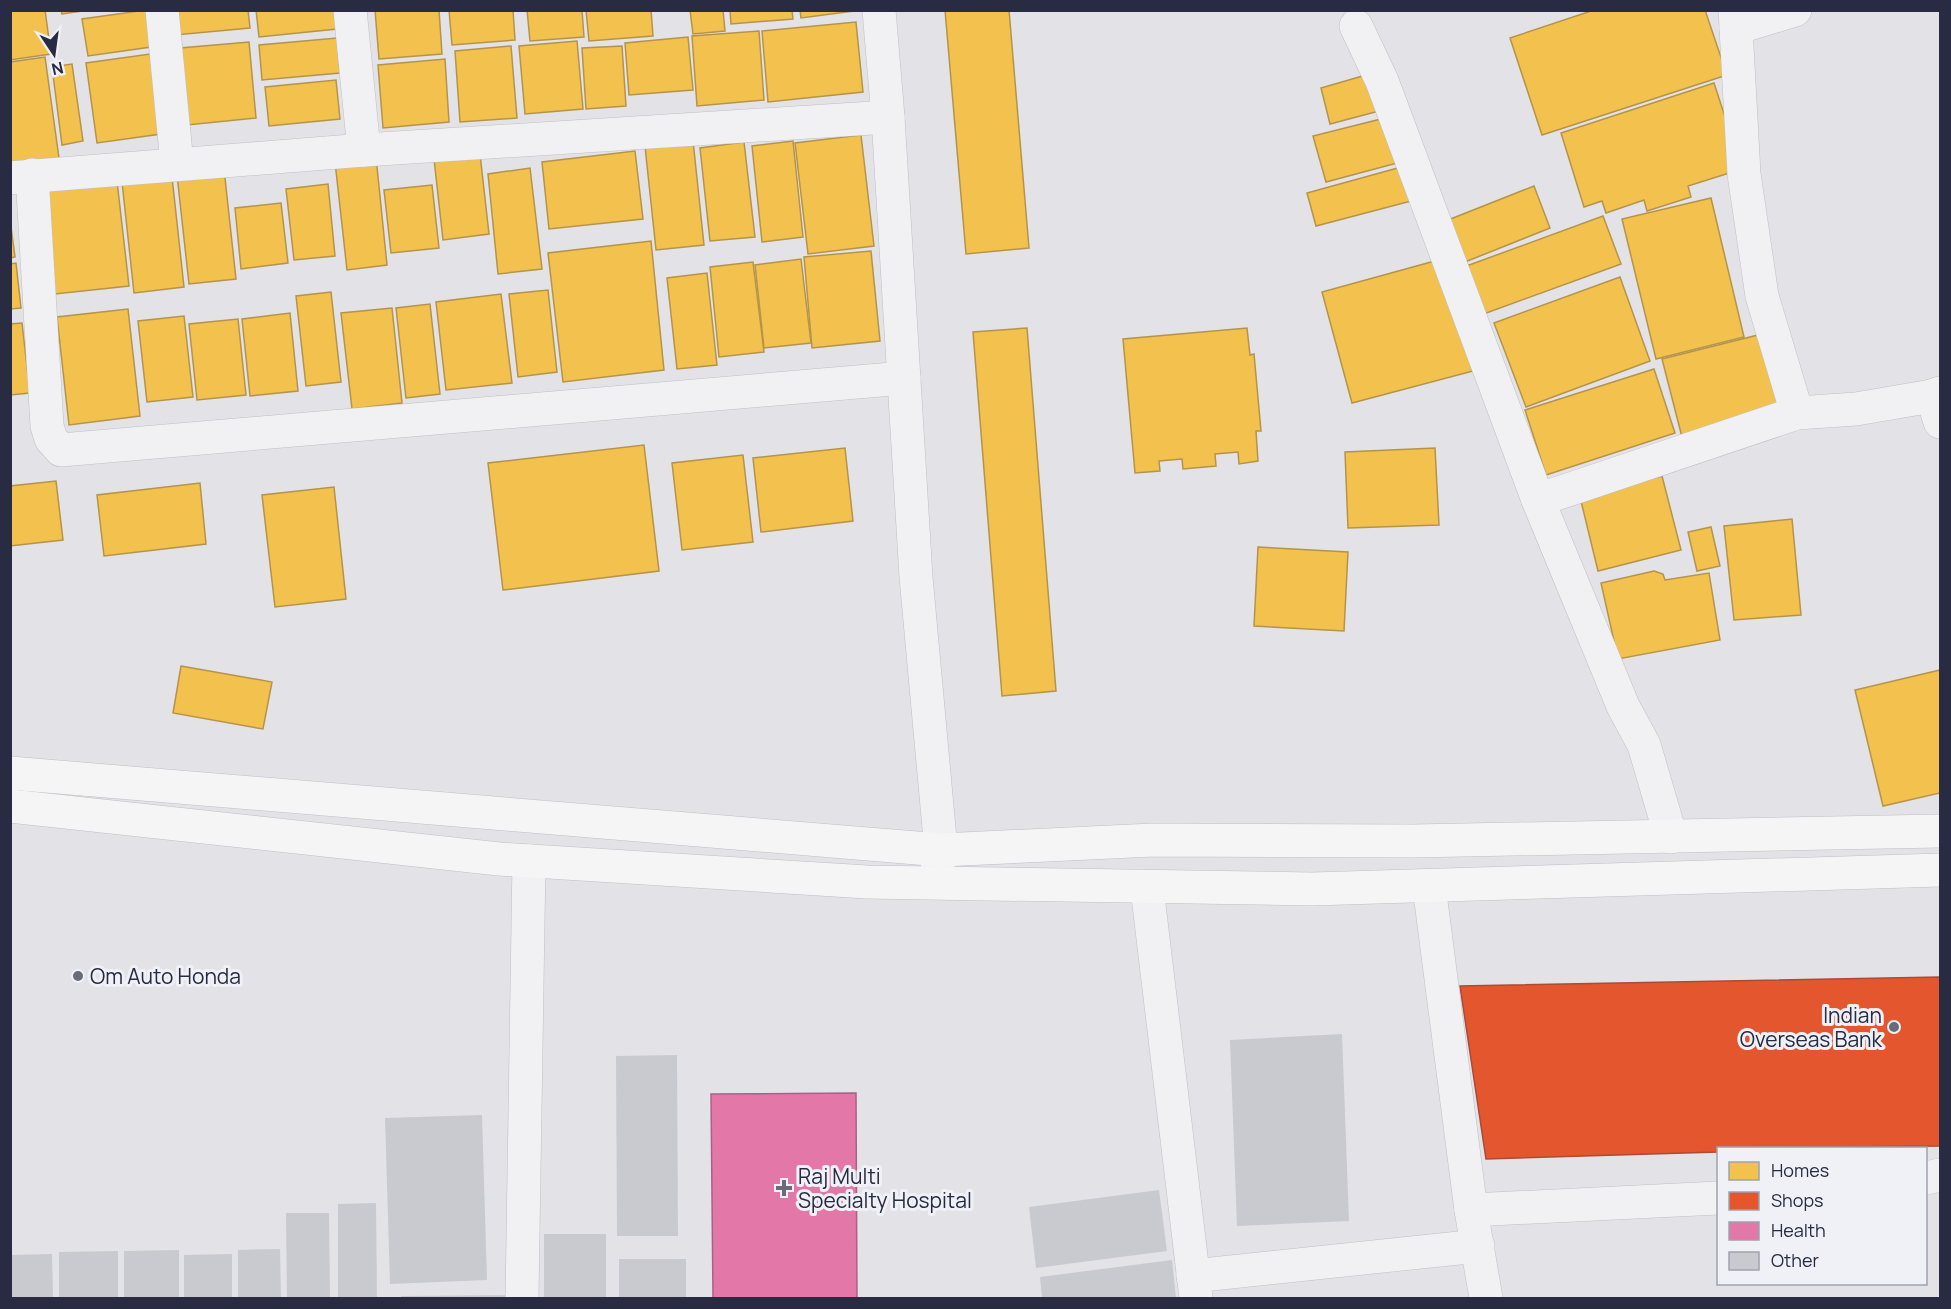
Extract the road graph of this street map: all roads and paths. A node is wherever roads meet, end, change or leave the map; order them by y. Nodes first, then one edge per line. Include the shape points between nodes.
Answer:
1 (162, 10) edge
2 (350, 10) edge
3 (879, 10) edge
4 (1795, 10) edge
5 (1735, 19) edge
6 (1356, 26) dead end
7 (888, 117) junction
8 (364, 150) junction
9 (177, 164) junction
10 (21, 177) edge
11 (904, 378) junction
12 (1938, 404) edge
13 (1797, 413) junction
14 (1538, 500) junction
15 (10, 773) edge
16 (10, 806) edge
17 (1941, 831) edge
18 (1671, 837) junction
19 (941, 850) junction
20 (529, 861) junction
21 (1941, 870) edge
22 (934, 883) junction
23 (1429, 886) junction
24 (1147, 888) junction
25 (1717, 1198) edge
26 (1471, 1210) junction
27 (1478, 1246) junction
28 (1195, 1287) edge
29 (522, 1299) edge
30 (1485, 1299) edge

1 - 9 street
2 - 8 street
3 - 7 street
4 - 5 street
5 - 13 street via 1744,174 1762,296
6 - 14 street via 1382,81
7 - 8 street
7 - 11 street
8 - 9 street
9 - 10 street
10 - 11 street via 47,426 51,439 61,450
11 - 19 street via 916,577
12 - 13 street
13 - 14 street
14 - 18 street via 1623,706 1644,745
15 - 19 main road
16 - 20 main road
17 - 18 main road
18 - 19 main road via 1153,840
19 - 22 street
20 - 22 main road
20 - 29 street
21 - 23 main road
22 - 24 main road
23 - 24 main road
23 - 26 street
24 - 28 street
25 - 26 street
26 - 27 street
27 - 28 street
27 - 30 street

